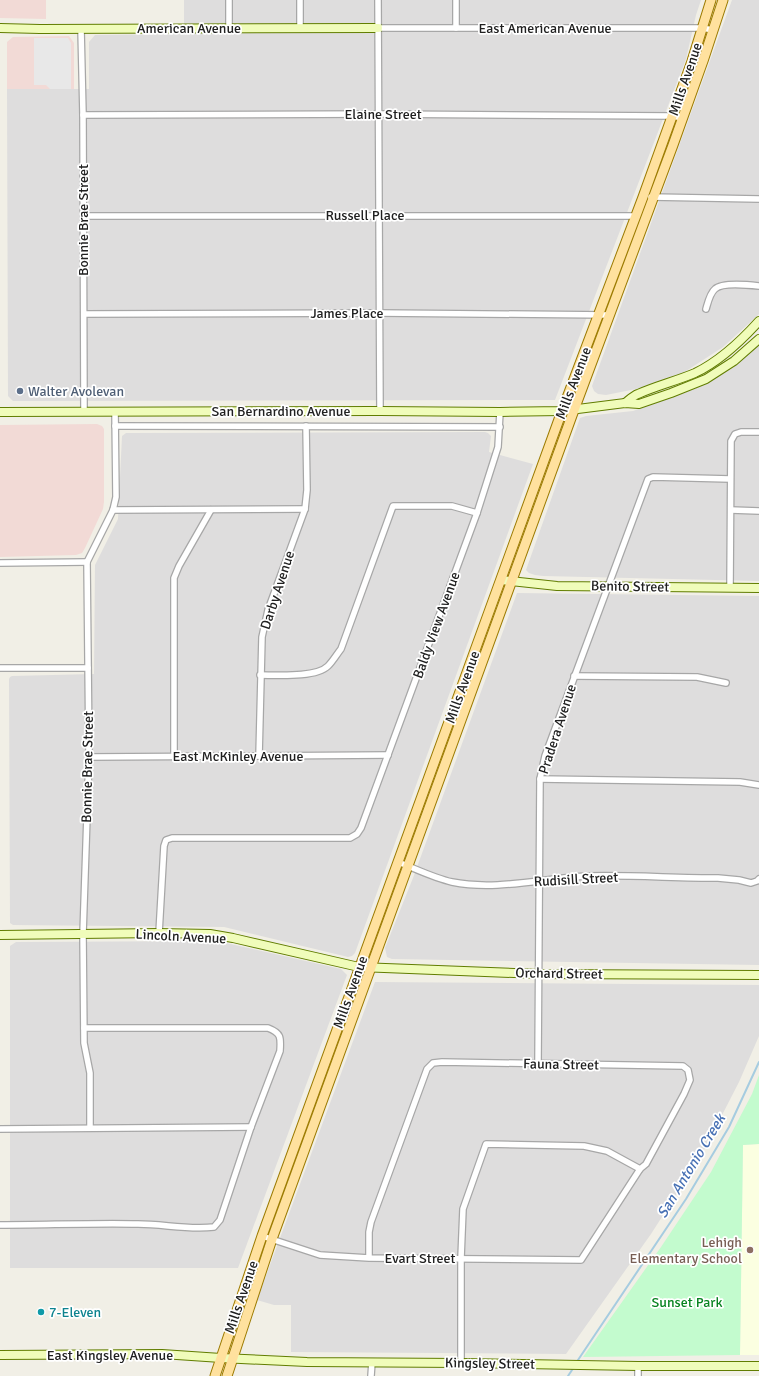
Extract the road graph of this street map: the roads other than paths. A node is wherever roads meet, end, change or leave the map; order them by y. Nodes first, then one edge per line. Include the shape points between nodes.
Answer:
1 (229, 0) edge
2 (300, 0) edge
3 (378, 0) edge
4 (456, 0) edge
5 (711, 0) edge
6 (723, 0) edge
7 (0, 28) edge
8 (229, 28) junction
9 (300, 28) junction
10 (378, 28) junction
11 (456, 28) junction
12 (702, 28) junction
13 (81, 29) junction
14 (713, 30) junction
15 (378, 114) junction
16 (83, 115) junction
17 (672, 116) junction
18 (683, 118) junction
19 (643, 197) junction
20 (654, 197) junction
21 (759, 199) edge
22 (379, 215) junction
23 (83, 216) junction
24 (635, 216) junction
25 (646, 218) junction
26 (759, 286) edge
27 (706, 309) dead end
28 (380, 313) junction
29 (84, 314) junction
30 (599, 314) junction
31 (610, 315) junction
32 (759, 321) edge
33 (759, 339) edge
34 (625, 403) junction
35 (574, 410) junction
36 (115, 411) junction
37 (380, 411) junction
38 (562, 411) junction
39 (0, 412) edge
40 (84, 412) junction
41 (500, 412) junction
42 (115, 426) junction
43 (306, 426) junction
44 (500, 427) junction
45 (759, 432) edge
46 (730, 479) junction
47 (304, 509) junction
48 (113, 510) junction
49 (211, 510) junction
50 (731, 510) junction
51 (759, 511) edge
52 (477, 513) junction
53 (87, 562) junction
54 (0, 563) edge
55 (501, 580) junction
56 (512, 581) junction
57 (608, 586) junction
58 (730, 588) junction
59 (759, 588) edge
60 (0, 668) edge
61 (88, 668) junction
62 (260, 675) junction
63 (574, 676) junction
64 (726, 683) dead end
65 (388, 755) junction
66 (174, 756) junction
67 (259, 756) junction
68 (89, 757) junction
69 (540, 780) junction
70 (759, 784) edge
71 (398, 862) junction
72 (408, 866) junction
73 (758, 880) edge
74 (539, 881) junction
75 (159, 933) junction
76 (83, 934) junction
77 (0, 935) edge
78 (359, 967) junction
79 (370, 967) junction
80 (538, 974) junction
81 (759, 975) edge
82 (84, 1028) junction
83 (538, 1063) junction
84 (251, 1127) junction
85 (90, 1128) junction
86 (0, 1129) edge
87 (640, 1169) junction
88 (0, 1225) edge
89 (262, 1236) junction
90 (272, 1239) junction
91 (369, 1258) junction
92 (461, 1258) junction
93 (0, 1354) edge
94 (221, 1358) junction
95 (232, 1358) junction
96 (372, 1362) junction
97 (461, 1363) junction
98 (638, 1366) junction
99 (759, 1366) edge
100 (215, 1376) edge
101 (227, 1376) edge
102 (371, 1376) edge
103 (638, 1376) edge

1 - 8 street
2 - 9 street
3 - 10 street
4 - 11 street
5 - 12 main road, Mills Avenue
6 - 14 main road, Mills Avenue
7 - 13 street, American Avenue
8 - 9 street, American Avenue
8 - 13 street, American Avenue
9 - 10 street, American Avenue
10 - 11 street, East American Avenue
10 - 15 street
11 - 12 street, East American Avenue
12 - 14 street, East American Avenue
12 - 17 main road, Mills Avenue
13 - 16 street, Bonnie Brae Street
14 - 18 main road, Mills Avenue
15 - 16 street, Elaine Street
15 - 17 street, Elaine Street
15 - 22 street
16 - 23 street, Bonnie Brae Street
17 - 18 street, Elaine Street
17 - 19 main road, Mills Avenue
18 - 20 main road, Mills Avenue
19 - 20 street
19 - 24 main road, Mills Avenue
20 - 21 street
20 - 25 main road, Mills Avenue
22 - 23 street, Russell Place
22 - 24 street, Russell Place
22 - 28 street
23 - 29 street, Bonnie Brae Street
24 - 25 street, Russell Place
24 - 30 main road, Mills Avenue
25 - 31 main road, Mills Avenue
26 - 27 street via 718,286
28 - 29 street, James Place
28 - 30 street, James Place
28 - 37 street
29 - 40 street, Bonnie Brae Street
30 - 31 street, James Place
30 - 38 main road, Mills Avenue
31 - 35 main road, Mills Avenue
32 - 34 street via 722,356 696,372 636,394
33 - 34 street, San Bernardino Avenue via 734,362 706,379 639,404
34 - 35 street, San Bernardino Avenue
35 - 38 street, San Bernardino Avenue
35 - 56 main road, Mills Avenue
36 - 37 street, San Bernardino Avenue
36 - 40 street, San Bernardino Avenue
36 - 42 street, Bonnie Brae Street
37 - 41 street, San Bernardino Avenue
38 - 41 street, San Bernardino Avenue
38 - 55 main road, Mills Avenue
39 - 40 street, San Bernardino Avenue
41 - 44 street, Baldy View Avenue
42 - 43 street
42 - 48 street, Bonnie Brae Street via 116,497
43 - 44 street
43 - 47 street, Darby Avenue via 307,490
44 - 52 street, Baldy View Avenue via 498,447
45 - 46 street via 741,432 735,434 731,440
46 - 50 street
46 - 57 street, Pradera Avenue via 648,479
47 - 49 street
47 - 62 street, Darby Avenue via 268,610 262,637
48 - 49 street
48 - 53 street, Bonnie Brae Street
49 - 66 street via 174,578
50 - 51 street
50 - 58 street
52 - 62 street via 452,506 393,506 341,649 327,668 299,675
52 - 65 street, Baldy View Avenue
53 - 54 street
53 - 61 street, Bonnie Brae Street
55 - 56 street, Benito Street
55 - 71 main road, Mills Avenue
56 - 57 street, Benito Street via 557,586
56 - 72 main road, Mills Avenue
57 - 58 street, Benito Street
57 - 63 street, Pradera Avenue
58 - 59 street, Benito Street
60 - 61 street
61 - 68 street, Bonnie Brae Street
62 - 67 street, Darby Avenue
63 - 64 street via 697,677
63 - 69 street, Pradera Avenue via 545,756
65 - 67 street, East McKinley Avenue
65 - 75 street, Baldy View Avenue via 361,828 350,838 166,840
66 - 67 street, East McKinley Avenue
66 - 68 street, East McKinley Avenue
68 - 76 street, Bonnie Brae Street
69 - 70 street
69 - 74 street, Pradera Avenue
71 - 72 street, Rudisill Street
71 - 78 main road, Mills Avenue
72 - 74 street, Rudisill Street via 443,879 463,883
72 - 79 main road, Mills Avenue
73 - 74 street, Rudisill Street via 751,883 718,878 590,876
74 - 80 street, Pradera Avenue
75 - 76 street, Lincoln Avenue
75 - 78 street, Lincoln Avenue via 210,934
76 - 77 street, Lincoln Avenue
76 - 82 street, Bonnie Brae Street
78 - 79 street, Orchard Street
78 - 89 main road, Mills Avenue
79 - 80 street, Orchard Street
79 - 90 main road, Mills Avenue
80 - 81 street, Orchard Street
80 - 83 street, Pradera Avenue
82 - 84 street via 268,1028 277,1032 281,1039 280,1051
82 - 85 street, Bonnie Brae Street via 84,1044 90,1073
83 - 87 street, Fauna Street via 683,1066 688,1070 690,1080 684,1094 646,1164
83 - 91 street, Fauna Street via 432,1063 427,1069 371,1222
84 - 85 street
84 - 88 street via 220,1220 214,1227 174,1228 140,1224
85 - 86 street
87 - 92 street, Evart Street via 581,1260
87 - 92 street via 607,1151 584,1146 486,1144 463,1209
89 - 90 street, Evart Street
89 - 94 main road, Mills Avenue
90 - 91 street, Evart Street via 320,1255
90 - 95 main road, Mills Avenue
91 - 92 street, Evart Street
92 - 97 street
93 - 94 street, East Kingsley Avenue via 162,1354
94 - 95 street, Kingsley Street
94 - 100 main road, Mills Avenue
95 - 96 street, Kingsley Street
95 - 101 main road, Mills Avenue
96 - 97 street, Kingsley Street
96 - 102 street
97 - 98 street, Kingsley Street
98 - 99 street, Kingsley Street
98 - 103 street

